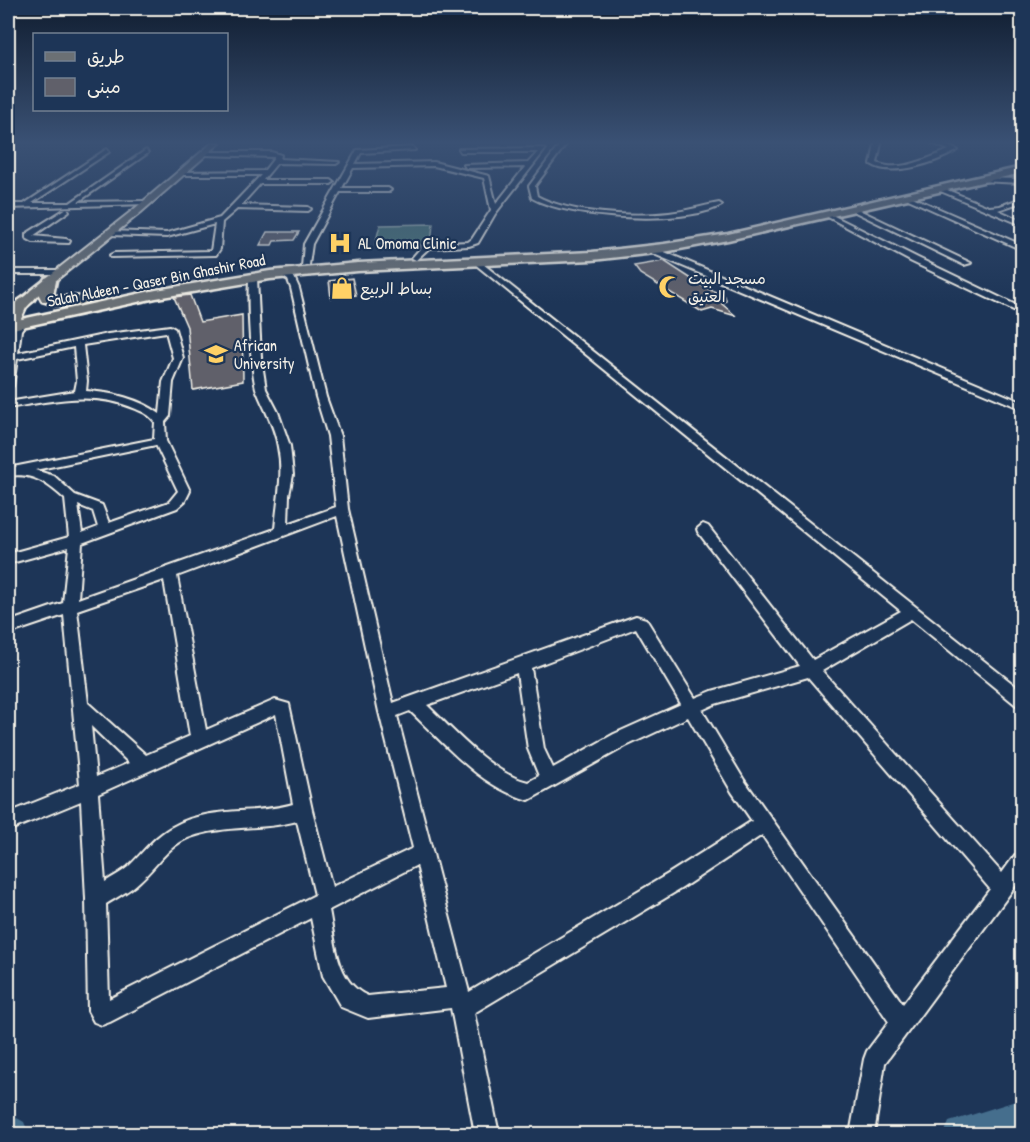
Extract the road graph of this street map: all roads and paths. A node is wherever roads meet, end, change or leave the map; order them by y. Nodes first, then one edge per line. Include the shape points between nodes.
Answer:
1 (42, 196) edge
2 (83, 196) edge
3 (154, 196) edge
4 (246, 196) edge
5 (333, 196) edge
6 (490, 196) edge
7 (505, 196) edge
8 (534, 196) edge
9 (897, 196) edge
10 (958, 196) edge
11 (908, 197) joint
12 (1023, 200) edge
13 (73, 203) junction
14 (146, 203) junction
15 (719, 205) dead end
16 (8, 206) edge
17 (1008, 206) junction
18 (27, 207) junction
19 (237, 207) junction
20 (308, 209) dead end
21 (854, 209) junction
22 (989, 209) junction
23 (67, 210) junction
24 (1023, 211) edge
25 (136, 212) junction
26 (493, 212) junction
27 (818, 214) junction
28 (1023, 223) edge
29 (218, 225) junction
30 (110, 233) junction
31 (66, 241) dead end
32 (1023, 248) edge
33 (652, 250) junction
34 (114, 255) dead end
35 (416, 258) junction
36 (478, 262) junction
37 (968, 263) dead end
38 (307, 268) junction
39 (8, 272) edge
40 (282, 274) junction
41 (56, 276) junction
42 (253, 278) junction
43 (295, 288) junction
44 (28, 298) joint
45 (102, 298) junction
46 (1023, 311) edge
47 (15, 321) edge
48 (78, 343) junction
49 (11, 357) junction
50 (8, 386) edge
51 (80, 394) junction
52 (8, 405) edge
53 (1023, 406) edge
54 (160, 422) junction
55 (160, 441) junction
56 (13, 471) edge
57 (72, 498) junction
58 (342, 510) junction
59 (703, 529) dead end
60 (105, 530) junction
61 (281, 532) junction
62 (76, 540) junction
63 (8, 559) edge
64 (170, 573) junction
65 (70, 608) junction
66 (911, 612) junction
67 (8, 628) edge
68 (523, 665) junction
69 (811, 669) junction
70 (1023, 700) edge
71 (414, 704) junction
72 (80, 706) junction
73 (691, 707) junction
74 (387, 712) junction
75 (200, 739) junction
76 (143, 764) junction
77 (549, 779) junction
78 (89, 789) junction
79 (303, 810) junction
80 (8, 822) edge
81 (763, 824) junction
82 (422, 852) junction
83 (1023, 862) edge
84 (1004, 889) junction
85 (96, 899) junction
86 (322, 903) junction
87 (460, 1002) junction
88 (902, 1021) junction
89 (487, 1134) edge
90 (862, 1134) edge

1 - 18 street
2 - 13 street
3 - 14 main road
4 - 19 street
5 - 38 street via 307,247
6 - 26 street
7 - 26 street
8 - 15 street via 546,205 562,208 651,215
9 - 27 highway
10 - 22 street
11 - 21 highway, Salah Aldeen - Qaser Bin Ghashir Road
11 - 32 street
12 - 17 street
13 - 14 street
13 - 18 street
14 - 25 main road
16 - 18 street
17 - 22 street
17 - 24 street
18 - 23 street
19 - 20 street
19 - 29 street
21 - 27 highway, Salah Aldeen - Qaser Bin Ghashir Road
21 - 37 street
22 - 28 street
23 - 25 street
23 - 31 street via 29,236 33,240
25 - 30 main road
26 - 35 street via 472,243 427,246
27 - 33 highway, Salah Aldeen - Qaser Bin Ghashir Road via 718,239
27 - 35 highway via 635,246
27 - 46 street
29 - 30 street via 167,235
29 - 34 street via 213,253
30 - 41 main road
33 - 36 highway, Salah Aldeen - Qaser Bin Ghashir Road
33 - 53 street
35 - 38 highway
36 - 38 highway, Salah Aldeen - Qaser Bin Ghashir Road
36 - 66 street
38 - 40 highway, Salah Aldeen - Qaser Bin Ghashir Road
38 - 43 street
38 - 45 highway via 202,279
39 - 41 street
40 - 42 highway, Salah Aldeen - Qaser Bin Ghashir Road
40 - 43 street via 291,279
41 - 44 main road
41 - 45 highway via 45,295 49,300
41 - 47 main road
42 - 47 highway, Salah Aldeen - Qaser Bin Ghashir Road
42 - 61 street via 261,389 284,446 287,475
43 - 58 street via 334,436
44 - 47 highway
45 - 47 highway
47 - 49 street
48 - 49 street
48 - 51 street
48 - 54 street via 170,329 178,358 168,382 165,416
49 - 50 street
51 - 52 street
51 - 54 street via 135,404
54 - 55 street
55 - 56 street
55 - 60 street via 184,491 181,498 173,505
56 - 57 street via 50,479
57 - 60 street via 98,508
57 - 62 street
58 - 61 street
58 - 74 street
59 - 69 street
60 - 62 street
61 - 64 street
62 - 63 street
62 - 65 street
64 - 65 street
64 - 75 street
65 - 67 street
65 - 72 street
66 - 69 street
66 - 70 street
68 - 71 street
68 - 73 street via 641,623
68 - 77 street via 536,749
69 - 73 street
69 - 84 street
71 - 74 street
71 - 77 street via 512,787 529,791
72 - 76 street
72 - 78 street
73 - 77 street
73 - 81 street
74 - 82 street
75 - 76 street
75 - 79 street via 275,707 283,709
76 - 78 street
78 - 80 street
78 - 85 street
79 - 85 street via 278,817 214,821 182,831 160,845 133,875
79 - 86 street
81 - 87 street via 675,881
81 - 88 street
82 - 86 street
82 - 87 street
83 - 84 street
84 - 88 street
85 - 86 street via 102,1014
86 - 87 street via 333,976 349,999 368,1007
87 - 89 street
88 - 90 street via 875,1059

